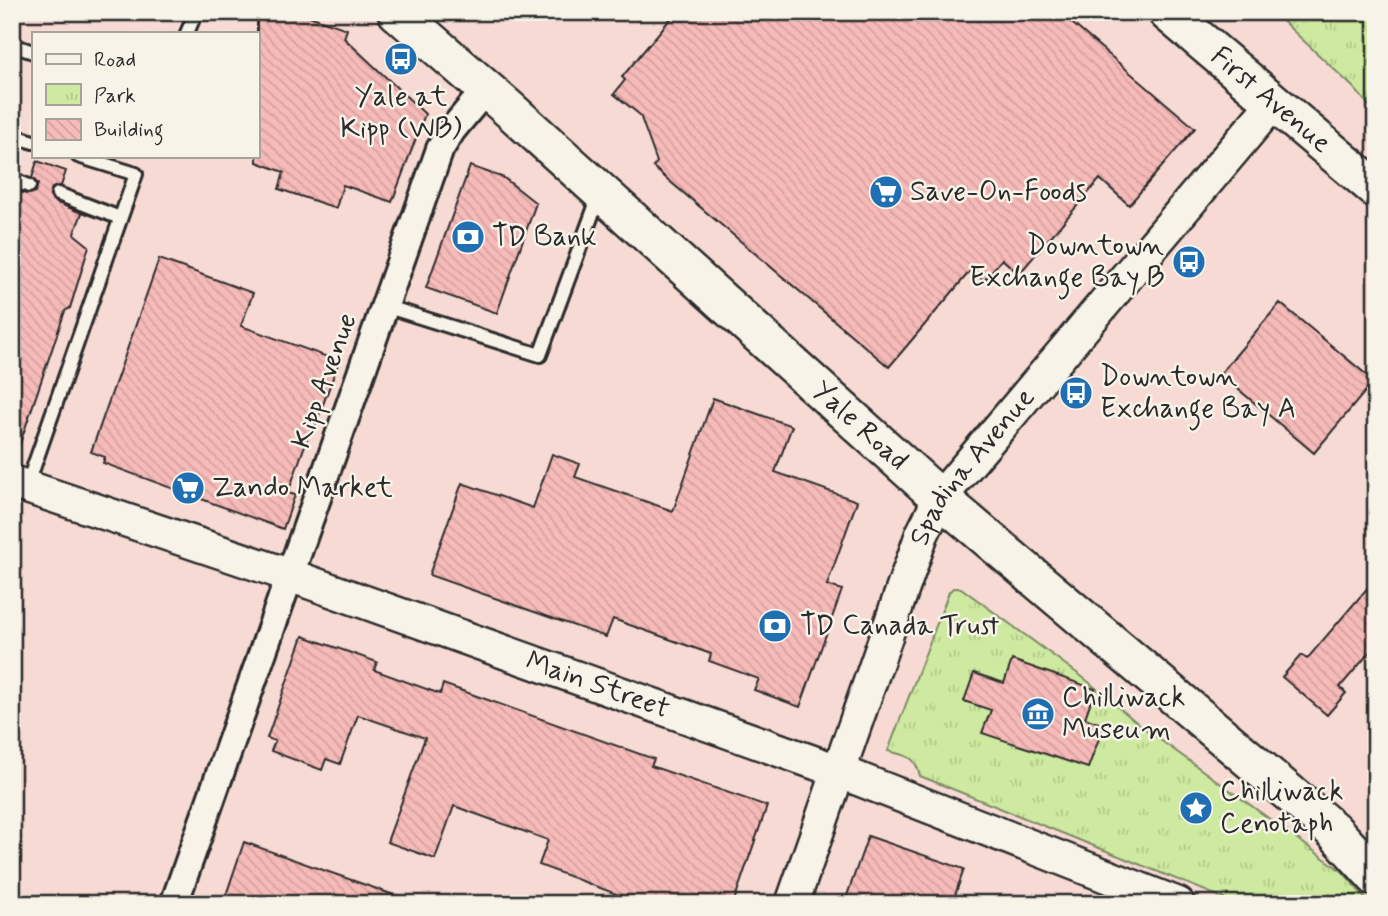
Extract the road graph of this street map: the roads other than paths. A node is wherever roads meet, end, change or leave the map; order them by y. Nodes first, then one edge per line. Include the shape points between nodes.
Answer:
1 (196, 12) edge
2 (397, 12) edge
3 (1167, 12) edge
4 (187, 32) edge
5 (12, 45) edge
6 (32, 52) edge
7 (486, 89) junction
8 (1274, 102) junction
9 (32, 142) edge
10 (12, 146) edge
11 (84, 158) edge
12 (12, 179) edge
13 (29, 186) dead end
14 (1376, 189) edge
15 (600, 192) junction
16 (58, 194) dead end
17 (120, 218) junction
18 (385, 306) junction
19 (20, 484) edge
20 (940, 498) junction
21 (289, 575) junction
22 (838, 771) junction
23 (1333, 830) junction
24 (1376, 855) edge
25 (1376, 877) edge
26 (174, 904) edge
27 (792, 904) edge
28 (1178, 904) edge

1 - 4 lane
2 - 7 main road, Yale Road
3 - 8 main road, First Avenue
5 - 6 lane
7 - 15 main road, Yale Road
7 - 18 street, Kipp Avenue via 440,149
8 - 14 main road, First Avenue
8 - 20 street, Spadina Avenue
9 - 10 lane via 25,139
11 - 17 lane via 136,174
12 - 13 lane
15 - 18 lane via 540,355
15 - 20 main road, Yale Road
16 - 17 lane
17 - 19 lane
18 - 21 street, Kipp Avenue
19 - 21 street, Main Street
20 - 22 street, Spadina Avenue via 922,534
20 - 23 main road, Yale Road
21 - 22 street, Main Street
21 - 26 street, Kipp Avenue
22 - 27 street, Spadina Avenue
22 - 28 street, Main Street
23 - 24 main road, Yale Road
23 - 25 main road, Yale Road

